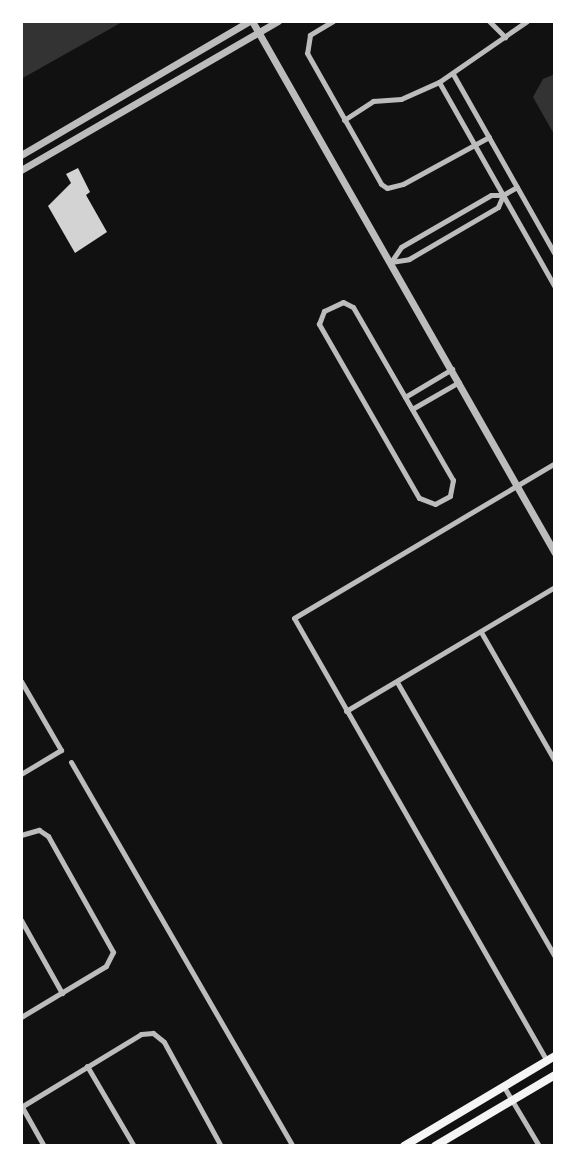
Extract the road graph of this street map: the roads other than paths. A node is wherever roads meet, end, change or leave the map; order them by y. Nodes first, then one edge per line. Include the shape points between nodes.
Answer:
1 (251, 21) edge
2 (278, 21) edge
3 (333, 21) edge
4 (499, 21) edge
5 (527, 21) edge
6 (490, 23) edge
7 (258, 32) junction
8 (505, 37) junction
9 (453, 74) junction
10 (439, 82) junction
11 (344, 120) junction
12 (489, 137) junction
13 (475, 145) junction
14 (21, 155) edge
15 (21, 170) edge
16 (517, 187) junction
17 (503, 195) junction
18 (555, 254) edge
19 (391, 262) junction
20 (555, 287) edge
21 (452, 369) junction
22 (459, 382) junction
23 (405, 397) junction
24 (412, 409) junction
25 (555, 463) edge
26 (517, 486) junction
27 (555, 553) edge
28 (555, 587) edge
29 (481, 632) junction
30 (21, 681) edge
31 (397, 682) junction
32 (346, 711) junction
33 (555, 761) edge
34 (71, 762) dead end
35 (21, 774) edge
36 (21, 835) edge
37 (21, 920) edge
38 (555, 957) edge
39 (62, 993) junction
40 (21, 1017) edge
41 (551, 1059) edge
42 (88, 1066) junction
43 (555, 1075) edge
44 (504, 1087) junction
45 (512, 1100) junction
46 (21, 1107) edge
47 (44, 1146) edge
48 (134, 1146) edge
49 (221, 1146) edge
50 (293, 1146) edge
51 (404, 1146) edge
52 (435, 1146) edge
53 (539, 1146) edge

1 - 7 street
1 - 14 street
2 - 7 street
3 - 11 street via 310,35 306,45 309,59
4 - 6 street
5 - 8 street
6 - 8 street
7 - 15 street
7 - 19 street
8 - 9 street
9 - 10 street
9 - 12 street
10 - 11 street via 401,99 373,101
10 - 13 street
11 - 13 street via 387,188
12 - 13 street
12 - 16 street
13 - 17 street
16 - 17 street
16 - 18 street
17 - 19 street via 491,195 401,247
17 - 19 street via 498,207 409,259
17 - 20 street
19 - 21 street
21 - 22 street
21 - 23 street
22 - 24 street
22 - 26 street
23 - 24 street
23 - 24 street via 353,307 343,302 324,311 320,324 326,336 419,498 435,505 450,496 453,480
25 - 26 street
26 - 27 street
26 - 32 street via 294,618
28 - 29 street
29 - 31 street
29 - 33 street
30 - 35 street via 61,750
31 - 32 street
31 - 38 street
32 - 41 street
34 - 50 street
36 - 39 street via 39,830 48,836 113,953 106,967
37 - 39 street
39 - 40 street
41 - 44 main road
42 - 46 street
42 - 48 street
42 - 49 street via 141,1034 153,1033 164,1042
43 - 45 main road
44 - 45 street
44 - 51 main road
45 - 52 main road
45 - 53 street
46 - 47 street

